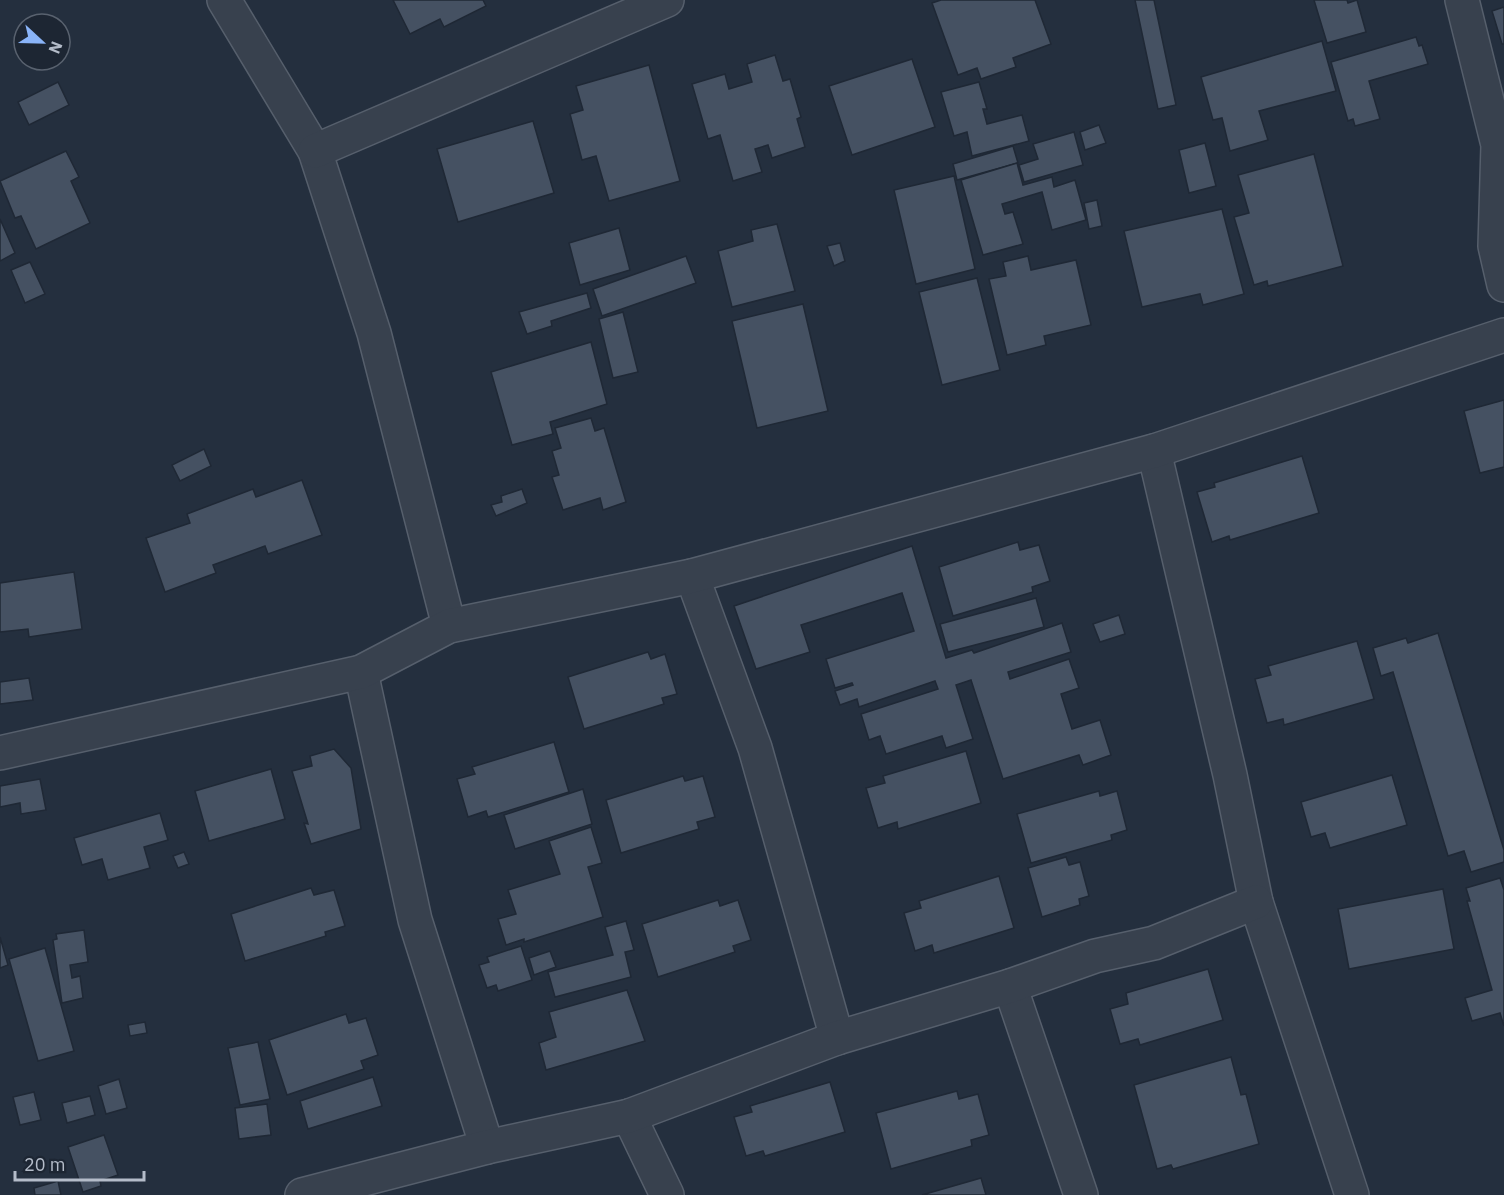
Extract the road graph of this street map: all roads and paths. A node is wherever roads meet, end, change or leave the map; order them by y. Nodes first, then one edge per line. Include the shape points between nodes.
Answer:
1 (224, 0) edge
2 (667, 0) edge
3 (1462, 0) edge
4 (315, 151) junction
5 (1504, 285) edge
6 (1504, 335) edge
7 (1154, 451) junction
8 (692, 576) junction
9 (449, 626) junction
10 (362, 672) junction
11 (0, 753) edge
12 (1256, 902) junction
13 (1010, 986) junction
14 (837, 1038) junction
15 (629, 1116) junction
16 (487, 1147) junction
17 (302, 1195) edge
18 (667, 1195) edge
19 (1081, 1195) edge
20 (1352, 1195) edge

1 - 4 street
2 - 4 street
3 - 5 street via 1498,144 1495,246
4 - 9 street via 374,333
6 - 7 street
7 - 8 street
7 - 12 street
8 - 9 street
8 - 14 street via 755,748
9 - 10 street
10 - 11 street
10 - 16 street via 415,920
12 - 13 street via 1154,943 1095,956
12 - 20 street
13 - 14 street
13 - 19 street
14 - 15 street
15 - 16 street
15 - 18 street
16 - 17 street

